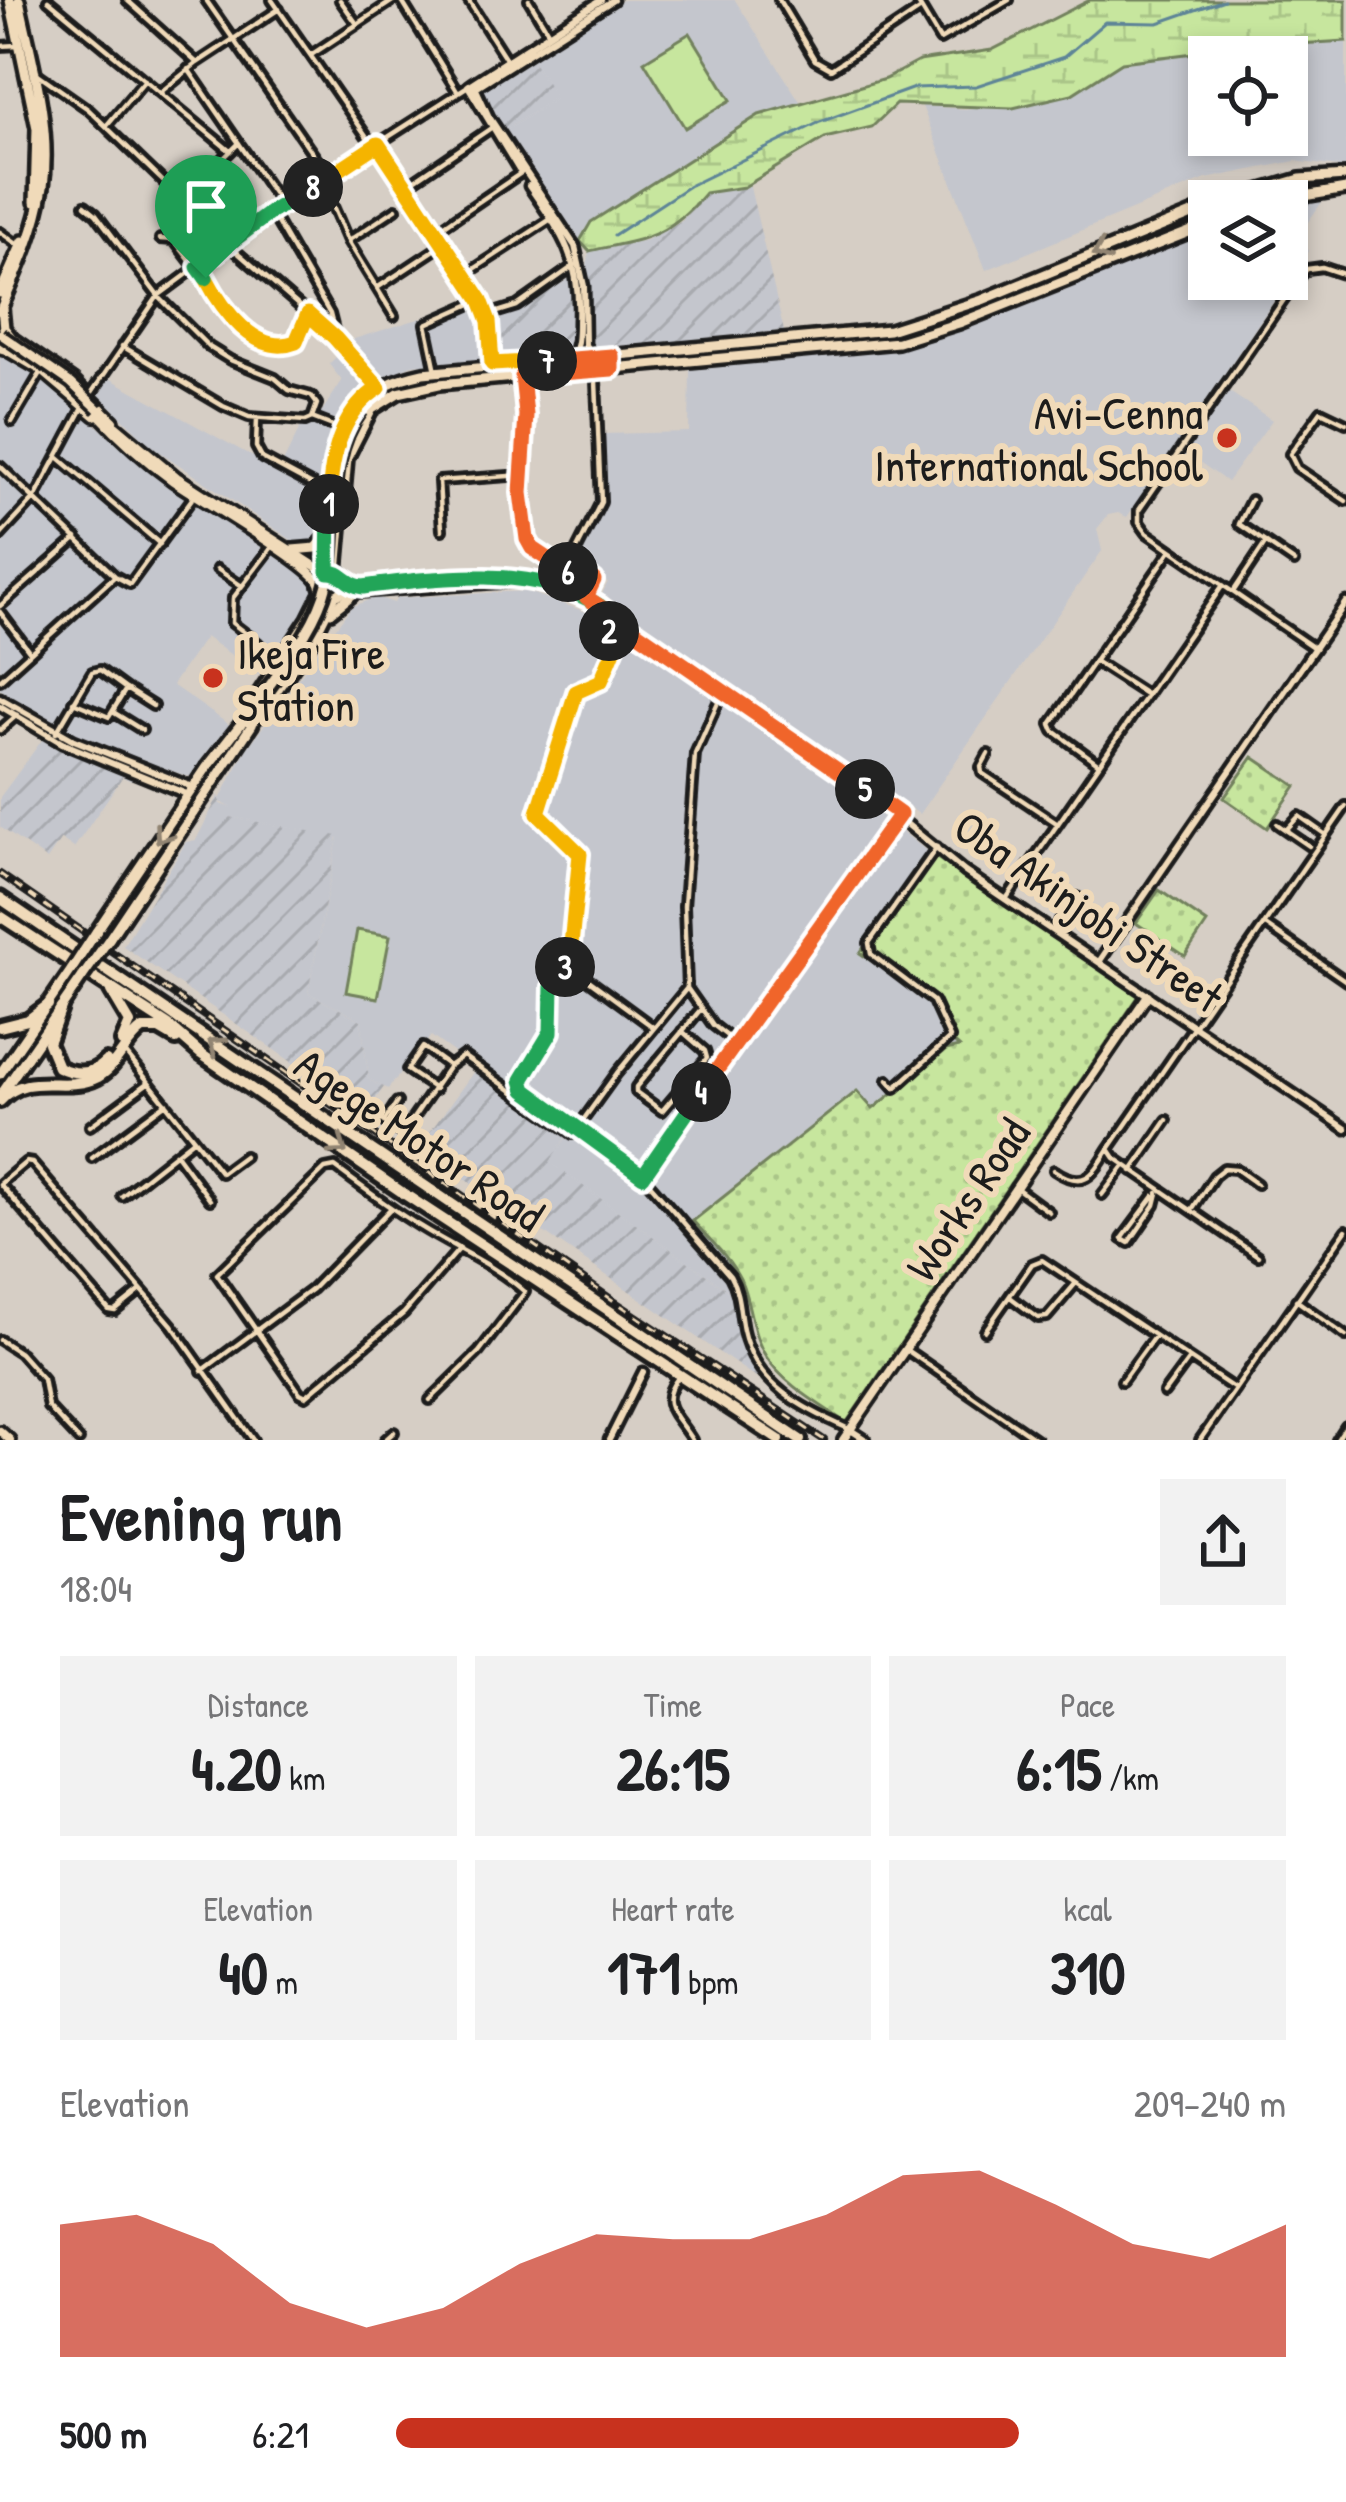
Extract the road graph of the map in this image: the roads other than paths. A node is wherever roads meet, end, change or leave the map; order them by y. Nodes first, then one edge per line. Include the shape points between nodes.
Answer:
1 (14, 0) edge
2 (48, 0) edge
3 (127, 0) edge
4 (206, 0) edge
5 (272, 0) edge
6 (340, 0) edge
7 (397, 0) edge
8 (468, 0) edge
9 (529, 0) edge
10 (601, 0) edge
11 (614, 0) edge
12 (916, 0) edge
13 (988, 0) edge
14 (1009, 0) edge
15 (781, 1) edge
16 (279, 9) junction
17 (922, 9) junction
18 (992, 9) junction
19 (357, 24) junction
20 (550, 33) junction
21 (233, 40) junction
22 (20, 45) junction
23 (0, 46) edge
24 (311, 55) junction
25 (506, 59) junction
26 (197, 63) junction
27 (188, 69) junction
28 (33, 71) junction
29 (146, 80) junction
30 (469, 89) junction
31 (58, 90) junction
32 (162, 91) junction
33 (38, 92) junction
34 (106, 126) junction
35 (491, 128) junction
36 (239, 143) junction
37 (376, 146) junction
38 (230, 151) junction
39 (520, 173) junction
40 (1346, 176) edge
41 (326, 180) junction
42 (1297, 180) edge
43 (406, 186) junction
44 (1346, 189) edge
45 (1308, 195) edge
46 (182, 198) junction
47 (37, 203) junction
48 (85, 205) dead end
49 (282, 205) junction
50 (396, 209) dead end
51 (271, 212) junction
52 (1188, 215) edge
53 (552, 218) junction
54 (1179, 219) junction
55 (436, 231) junction
56 (0, 232) edge
57 (1151, 232) junction
58 (1186, 233) joint
59 (160, 239) dead end
60 (348, 241) junction
61 (443, 244) junction
62 (1157, 244) junction
63 (230, 246) junction
64 (21, 247) junction
65 (575, 265) junction
66 (197, 268) junction
67 (1346, 274) edge
68 (465, 275) junction
69 (376, 287) junction
70 (0, 293) edge
71 (158, 296) junction
72 (481, 300) junction
73 (1, 308) edge
74 (308, 314) junction
75 (488, 315) junction
76 (394, 316) dead end
77 (2, 337) edge
78 (335, 338) junction
79 (122, 346) junction
80 (612, 356) junction
81 (595, 357) junction
82 (571, 359) junction
83 (492, 364) junction
84 (45, 367) junction
85 (612, 369) junction
86 (436, 371) junction
87 (522, 376) junction
88 (596, 381) dead end
89 (379, 388) junction
90 (90, 395) junction
91 (84, 405) junction
92 (367, 407) junction
93 (257, 418) junction
94 (312, 418) junction
95 (12, 422) dead end
96 (1346, 423) edge
97 (343, 430) junction
98 (126, 440) junction
99 (59, 458) junction
100 (0, 466) edge
101 (523, 475) junction
102 (329, 494) junction
103 (194, 496) junction
104 (34, 498) junction
105 (1251, 500) dead end
106 (1346, 501) edge
107 (342, 523) junction
108 (329, 528) junction
109 (442, 530) dead end
110 (0, 536) edge
111 (77, 538) junction
112 (1265, 544) junction
113 (161, 545) junction
114 (272, 547) junction
115 (292, 550) junction
116 (1172, 550) junction
117 (1294, 562) dead end
118 (217, 568) dead end
119 (566, 571) junction
120 (334, 575) junction
121 (115, 576) junction
122 (528, 580) junction
123 (1222, 585) junction
124 (242, 586) junction
125 (321, 587) junction
126 (1233, 592) junction
127 (336, 595) junction
128 (352, 595) junction
129 (586, 597) junction
130 (1346, 602) edge
131 (600, 606) junction
132 (0, 609) edge
133 (327, 615) junction
134 (302, 629) junction
135 (314, 637) junction
136 (258, 644) dead end
137 (1314, 648) junction
138 (30, 652) junction
139 (1094, 661) junction
140 (0, 680) edge
141 (126, 689) junction
142 (723, 690) junction
143 (1147, 695) junction
144 (0, 702) edge
145 (73, 702) junction
146 (153, 706) dead end
147 (113, 712) junction
148 (18, 714) junction
149 (248, 722) junction
150 (0, 730) edge
151 (142, 730) dead end
152 (56, 735) junction
153 (988, 754) dead end
154 (1099, 764) junction
155 (191, 792) junction
156 (1346, 806) edge
157 (900, 814) junction
158 (1058, 824) junction
159 (1277, 824) dead end
160 (1289, 832) junction
161 (1326, 835) junction
162 (1309, 846) dead end
163 (937, 847) junction
164 (1077, 897) dead end
165 (0, 898) edge
166 (1006, 898) junction
167 (0, 916) edge
168 (1265, 924) junction
169 (0, 927) edge
170 (1053, 931) junction
171 (34, 938) junction
172 (1099, 962) junction
173 (567, 964) junction
174 (101, 979) junction
175 (1346, 981) edge
176 (687, 988) junction
177 (1148, 995) junction
178 (54, 1006) junction
179 (701, 1009) junction
180 (147, 1011) junction
181 (0, 1027) edge
182 (653, 1027) junction
183 (1196, 1027) junction
184 (133, 1031) junction
185 (682, 1031) junction
186 (736, 1042) junction
187 (124, 1051) junction
188 (201, 1054) junction
189 (449, 1066) junction
190 (0, 1074) edge
191 (888, 1080) dead end
192 (148, 1083) junction
193 (435, 1089) junction
194 (0, 1098) edge
195 (166, 1102) junction
196 (397, 1102) dead end
197 (1167, 1120) dead end
198 (90, 1126) dead end
199 (1346, 1129) edge
200 (576, 1130) junction
201 (194, 1139) junction
202 (1109, 1149) junction
203 (176, 1154) junction
204 (244, 1156) dead end
205 (92, 1158) dead end
206 (1125, 1165) junction
207 (1054, 1170) dead end
208 (1132, 1171) junction
209 (643, 1176) junction
210 (0, 1184) edge
211 (1258, 1184) dead end
212 (1015, 1187) junction
213 (1159, 1191) junction
214 (1102, 1195) dead end
215 (122, 1196) dead end
216 (210, 1200) dead end
217 (392, 1208) junction
218 (1192, 1210) junction
219 (1049, 1212) dead end
220 (1346, 1230) edge
221 (460, 1248) junction
222 (518, 1249) junction
223 (1258, 1256) dead end
224 (509, 1262) junction
225 (1076, 1283) junction
226 (141, 1290) junction
227 (1010, 1297) junction
228 (1296, 1300) junction
229 (256, 1331) junction
230 (985, 1331) dead end
231 (1154, 1336) junction
232 (1346, 1336) edge
233 (0, 1340) edge
234 (904, 1349) junction
235 (1189, 1359) junction
236 (202, 1371) junction
237 (643, 1372) dead end
238 (681, 1373) junction
239 (1122, 1381) dead end
240 (1235, 1389) junction
241 (1164, 1393) dead end
242 (430, 1400) dead end
243 (1346, 1426) edge
244 (849, 1429) junction
245 (0, 1431) edge
246 (394, 1432) dead end
247 (10, 1440) edge
248 (79, 1440) edge
249 (253, 1440) edge
250 (385, 1440) edge
251 (609, 1440) edge
252 (692, 1440) edge
253 (779, 1440) edge
254 (800, 1440) edge
255 (843, 1440) edge
256 (866, 1440) edge
257 (1037, 1440) edge
258 (1200, 1440) edge
259 (1337, 1440) edge

1 - 22 main road
1 - 28 main road
2 - 29 street
3 - 26 street
4 - 21 street
5 - 16 street
6 - 19 street
7 - 19 street
7 - 30 street
8 - 25 street
9 - 20 street
10 - 20 street
11 - 30 street
12 - 17 street
13 - 18 street
14 - 18 street
15 - 17 street via 815,60 831,69
16 - 21 street
16 - 24 street
17 - 18 street via 940,40
19 - 24 street
20 - 25 street
21 - 26 street
21 - 41 street
22 - 23 street
22 - 47 main road via 37,128
24 - 37 street
25 - 30 street
26 - 27 street
27 - 32 street
27 - 36 street
28 - 31 street
28 - 33 main road
29 - 32 street
29 - 34 street
30 - 35 street
30 - 37 street
30 - 81 street via 575,246 584,346
31 - 33 street
31 - 34 street
32 - 38 street
33 - 47 main road via 44,156
34 - 46 street
35 - 39 street
35 - 43 street
36 - 38 street
36 - 49 street
37 - 41 street
37 - 43 street
38 - 46 street
39 - 53 street
39 - 55 street
40 - 42 main road
41 - 49 street
41 - 60 street
43 - 55 street
44 - 45 main road
46 - 63 street
47 - 64 main road
47 - 73 main road via 31,240
48 - 71 street
49 - 51 street
50 - 60 street
51 - 63 street
51 - 78 street via 330,314
52 - 54 main road
53 - 65 street
53 - 68 street
54 - 57 main road
54 - 58 main road via 1172,232
55 - 61 street
56 - 64 street
57 - 62 main road via 1168,232
57 -> 80 main road via 890,330
58 - 62 main road
59 - 66 street via 174,240
60 - 69 street
61 - 68 street
61 - 69 street
62 - 85 main road via 898,342
63 - 66 street
63 - 74 street
64 - 70 main road
65 - 75 street via 517,306
65 - 82 street via 578,341
66 - 71 street
66 - 74 street via 220,306 261,338 291,345
67 - 116 street via 1307,268 1139,510 1147,533
68 - 72 street
69 - 76 street
71 - 79 street
71 - 94 street via 209,347 316,399
72 - 75 street
72 - 86 street via 425,324
73 - 77 main road
74 - 78 street
75 - 83 street
77 - 84 main road
77 - 98 main road, bridge via 71,383
78 - 89 street
79 - 90 street
79 - 93 street
80 - 81 main road
80 - 85 main road
81 - 82 main road
82 - 83 main road
83 - 86 main road
84 - 90 main road
84 - 91 main road
84 - 95 street
85 - 87 main road
86 - 89 main road
87 - 92 main road via 419,387
87 - 101 street
88 - 119 street via 601,502
89 - 92 main road
90 - 98 main road
91 - 98 main road
91 - 99 street
92 - 97 main road
92 - 107 main road via 347,458
92 - 149 main road, bridge via 344,457 327,599
93 - 94 street
93 - 102 street via 262,458
94 - 97 street
96 - 106 street via 1321,411 1290,454 1297,468
97 - 102 main road
98 - 103 main road
98 - 115 main road
99 - 104 street
99 - 113 street
100 - 104 street
101 - 109 street via 439,481
101 - 119 street via 527,539
102 - 108 main road
103 - 113 street
103 - 114 main road
104 - 110 street
104 - 111 street
105 - 112 street via 1238,521
107 - 108 main road
107 - 120 main road
108 - 115 main road via 316,548
108 - 120 main road
111 - 121 street
111 - 132 street
112 - 117 street
112 - 126 street
113 - 121 street via 134,582
114 - 124 street
114 - 125 main road via 310,569
115 - 120 main road
116 - 123 street
116 - 139 street
118 - 124 street
119 - 129 street via 594,580
120 - 122 street, Oba Akinjobi Street via 363,587
120 - 125 main road
120 - 127 main road
121 - 138 street
122 - 128 street
122 - 129 street, Oba Akinjobi Street
123 - 126 street
123 - 143 street
124 - 136 street via 232,623
125 - 127 main road
125 - 134 main road
126 - 137 street
127 - 128 street
127 - 133 main road
128 - 133 main road
129 - 131 street, Oba Akinjobi Street
130 - 137 street
131 - 142 street, Oba Akinjobi Street
131 - 173 street via 597,621 616,645 601,681 576,692 538,813 579,851
132 - 138 street
133 - 135 main road
134 - 135 main road
134 - 149 main road
135 - 149 main road
137 - 172 street
138 - 140 street
139 - 143 street
139 - 154 street via 1051,724
141 - 145 street via 95,670
141 - 146 street
141 - 147 street
142 - 157 street, Oba Akinjobi Street
142 - 176 street via 691,778
143 - 154 street
144 - 148 street
145 - 147 street via 103,718
145 - 152 street
147 - 151 street
148 - 150 street
148 - 152 street
149 - 155 main road
149 - 178 main road, bridge via 109,939
152 - 155 street
153 - 158 street via 982,772
154 - 158 street
155 -> 178 main road, bridge via 71,968
156 - 161 street
157 - 163 street, Oba Akinjobi Street
157 - 186 street
158 - 166 street
159 - 160 street
160 - 161 street via 1304,819
160 - 162 street
161 - 168 street
163 - 166 street, Oba Akinjobi Street
163 - 191 street via 869,943 871,954 933,1001 950,1038 895,1088
164 - 170 street
222 -> 165 highway, Agege Motor Road
166 - 170 street, Oba Akinjobi Street
167 - 171 highway, Agege Motor Road
168 - 175 street
168 - 183 street
169 - 171 highway
170 - 172 street, Oba Akinjobi Street
171 - 174 highway, Agege Motor Road
172 - 177 street, Oba Akinjobi Street
173 - 182 street
173 - 200 street via 552,987 551,1032 522,1085
174 - 180 highway, Agege Motor Road
174 - 184 highway
176 - 179 street
176 - 182 street
177 - 183 street, Oba Akinjobi Street
177 - 212 main road, Works Road
178 - 181 highway
178 - 184 highway via 48,1043 58,1066 71,1073 100,1068
178 - 190 main road
178 - 194 main road
179 - 185 street
179 - 186 street
180 - 184 highway
180 - 188 highway, Agege Motor Road
182 - 200 street
183 - 199 street, Oba Akinjobi Street
183 - 202 street
184 - 187 highway
184 - 188 highway via 159,1029
185 - 185 street via 636,1087 662,1111 707,1058
186 - 209 street
187 - 192 street
187 - 194 highway via 100,1076 30,1082
188 -> 224 highway, Agege Motor Road
189 - 193 street
189 - 193 street via 423,1047 406,1070
189 - 200 street via 463,1056
192 - 195 street
192 - 198 street
193 - 196 street via 404,1130 381,1120
195 - 201 street
195 - 205 street
197 - 208 street
200 - 209 street
201 - 203 street
201 - 204 street via 221,1173
202 - 206 street
202 - 207 street via 1081,1179
203 - 215 street
203 - 216 street
206 - 208 street
206 - 214 street
208 - 213 street
209 - 244 street via 730,1276 746,1342 769,1381
210 - 226 street via 109,1310
210 - 226 street via 29,1161
211 - 218 street via 1224,1168
212 - 219 street
212 - 234 main road, Works Road
213 - 213 street via 1130,1243 1124,1243 1122,1239
213 - 218 street
217 - 221 street
217 - 229 street via 312,1289
217 - 229 street via 335,1167 325,1169 217,1274
218 - 223 street
220 - 228 street
221 - 229 street via 404,1313 306,1396
221 - 242 street via 525,1292
222 - 224 highway
222 - 254 highway, Agege Motor Road
224 - 238 highway, Agege Motor Road
225 - 227 street via 1047,1317
225 - 227 street via 1042,1260
225 - 231 street
226 - 236 street
227 - 230 street
228 - 232 street
228 - 240 street
229 - 236 street
231 - 235 street
231 - 239 street
233 - 248 street via 43,1379 48,1407
234 - 244 main road, Works Road
234 - 257 street
235 - 240 street
235 - 241 street
236 - 249 street
237 - 251 street
238 - 252 street via 666,1395
238 - 253 highway, Agege Motor Road
240 - 258 street
243 - 259 street
244 - 255 main road, Works Road
244 - 256 street
245 - 247 main road
246 - 250 street

